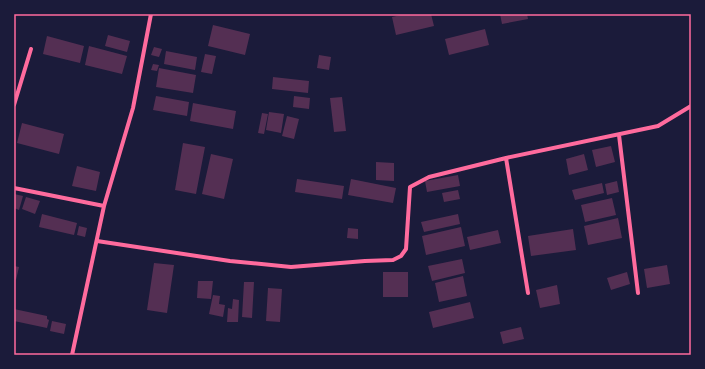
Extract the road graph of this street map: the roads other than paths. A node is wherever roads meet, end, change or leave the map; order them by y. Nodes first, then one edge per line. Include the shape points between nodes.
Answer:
1 (151, 14) edge
2 (32, 49) dead end
3 (14, 105) edge
4 (691, 106) edge
5 (619, 135) junction
6 (506, 158) junction
7 (14, 188) edge
8 (104, 206) junction
9 (97, 241) junction
10 (528, 293) dead end
11 (638, 293) dead end
12 (72, 355) edge

1 - 8 street via 133,108
2 - 3 street
4 - 5 street via 658,126
5 - 6 street
5 - 11 street
6 - 9 street via 429,177 410,187 406,249 401,256 393,260 291,267 230,261
6 - 10 street
7 - 8 street
8 - 9 street
9 - 12 street

